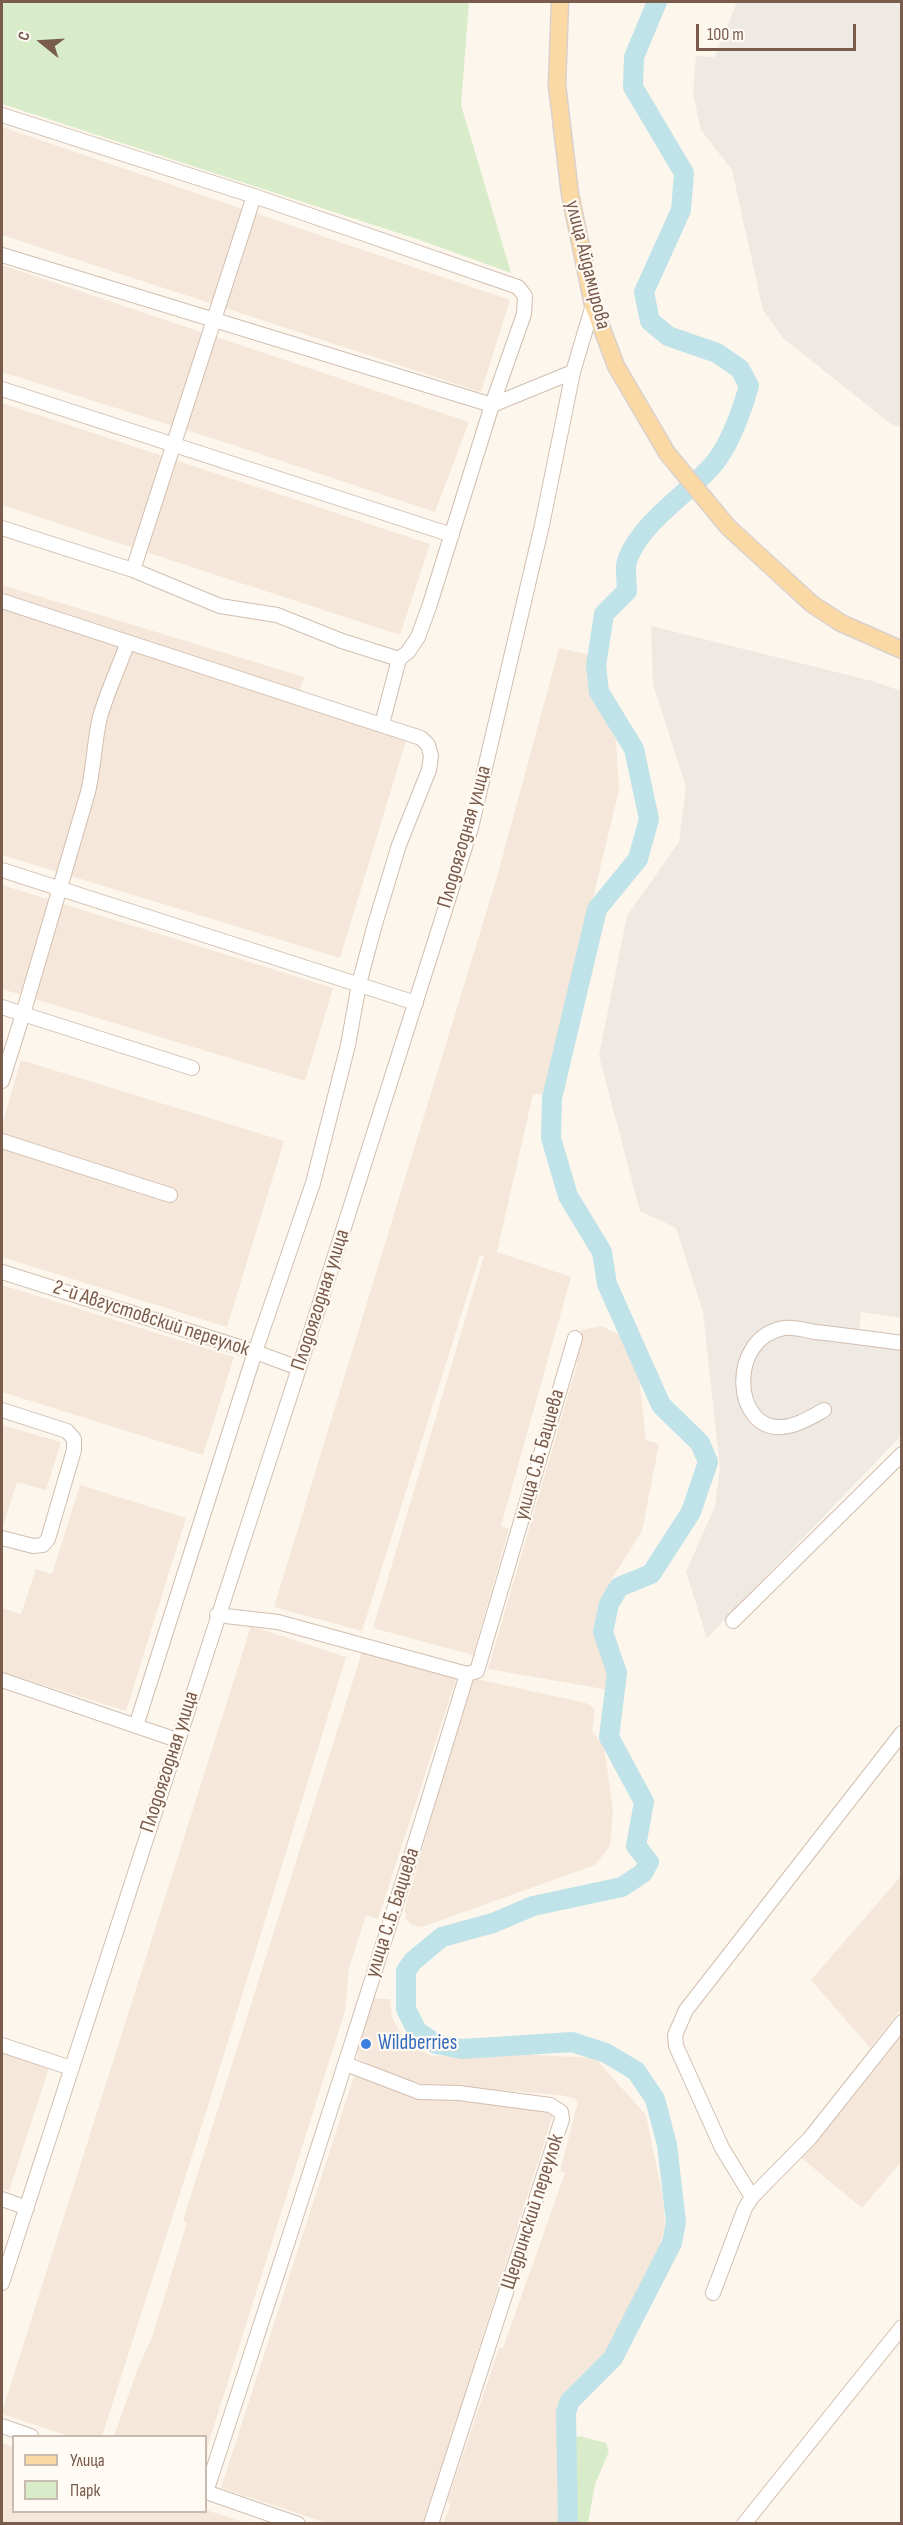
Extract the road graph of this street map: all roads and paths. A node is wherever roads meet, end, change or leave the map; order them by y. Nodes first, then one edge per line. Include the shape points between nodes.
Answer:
1 (560, 2) edge
2 (2, 115) edge
3 (254, 196) junction
4 (2, 255) edge
5 (593, 305) junction
6 (215, 320) junction
7 (573, 372) junction
8 (2, 389) edge
9 (492, 405) junction
10 (174, 445) junction
11 (2, 528) edge
12 (452, 535) junction
13 (134, 570) junction
14 (2, 601) edge
15 (128, 642) junction
16 (902, 650) edge
17 (399, 659) junction
18 (382, 724) junction
19 (2, 870) edge
20 (58, 888) junction
21 (359, 984) junction
22 (416, 1003) junction
23 (2, 1008) edge
24 (23, 1014) junction
25 (192, 1068) dead end
26 (2, 1081) edge
27 (2, 1141) edge
28 (170, 1195) dead end
29 (2, 1272) edge
30 (575, 1338) dead end
31 (902, 1343) edge
32 (255, 1352) junction
33 (299, 1368) junction
34 (2, 1410) edge
35 (824, 1410) dead end
36 (902, 1454) edge
37 (2, 1538) edge
38 (218, 1615) junction
39 (733, 1621) dead end
40 (467, 1674) junction
41 (2, 1680) edge
42 (136, 1726) junction
43 (902, 1733) edge
44 (177, 1740) junction
45 (902, 2022) edge
46 (2, 2045) edge
47 (346, 2064) junction
48 (71, 2068) junction
49 (752, 2197) junction
50 (2, 2199) edge
51 (27, 2208) junction
52 (2, 2283) edge
53 (713, 2293) dead end
54 (902, 2327) edge
55 (2, 2426) edge
56 (28, 2435) edge
57 (207, 2489) edge
58 (207, 2492) edge
59 (298, 2523) edge
60 (431, 2523) edge
61 (744, 2523) edge

1 - 5 main road, улица Айдамирова via 557,85 570,194
2 - 3 street
3 - 6 street
3 - 9 street via 518,287 525,296 525,314
4 - 6 street
5 - 7 street, Плодоягодная улица
5 - 16 main road, улица Айдамирова via 615,366 667,453 728,527 812,604 841,623
6 - 9 street
6 - 10 street
7 - 9 street
7 - 22 street, Плодоягодная улица via 542,525 471,828
8 - 10 street
9 - 12 street
10 - 12 street
10 - 13 street
11 - 13 street
12 - 17 street via 418,637
13 - 17 street via 220,606 277,615
14 - 15 street
15 - 18 street
15 - 20 street via 100,715 90,782
17 - 18 street
18 - 21 street via 421,738 431,756 399,845
19 - 20 street
20 - 21 street
20 - 24 street
21 - 22 street
21 - 32 street via 348,1045 313,1183
22 - 33 street, Плодоягодная улица
23 - 24 street
24 - 25 street
24 - 26 street
27 - 28 street
29 - 32 street, 2-й Августовский переулок
30 - 40 street, улица С.Б. Бациева via 477,1671
31 - 35 street via 786,1328 761,1337 751,1348 743,1382 746,1398 758,1419 781,1427 795,1425
32 - 33 street, 2-й Августовский переулок
32 - 42 street
33 - 38 street, Плодоягодная улица
34 - 37 street via 67,1431 74,1439 74,1450 48,1539 43,1545 33,1546
36 - 39 street
38 - 40 street via 278,1622
38 - 44 street, Плодоягодная улица
40 - 47 street, улица С.Б. Бациева
41 - 42 street
42 - 44 street
43 - 49 street via 686,2010 675,2035 676,2046 723,2148
44 - 48 street, Плодоягодная улица
45 - 49 street via 810,2138
46 - 48 street
47 - 57 street, улица С.Б. Бациева
47 - 60 street, Щедринский переулок via 419,2092 550,2105 561,2112 562,2119
48 - 51 street, Плодоягодная улица
49 - 53 street
50 - 51 street
51 - 52 street, Плодоягодная улица
54 - 61 street
55 - 56 street
58 - 59 street

